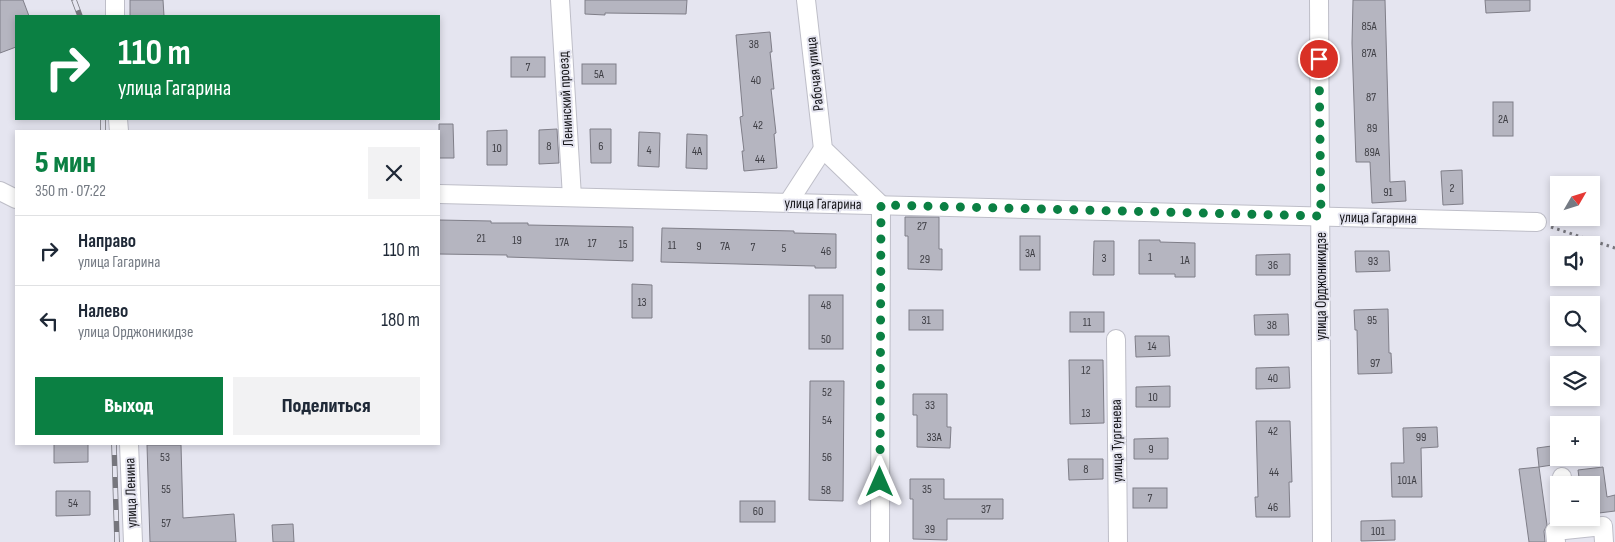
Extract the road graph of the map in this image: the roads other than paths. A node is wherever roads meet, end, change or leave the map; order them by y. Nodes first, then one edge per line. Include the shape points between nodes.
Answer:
1 (115, 0) edge
2 (560, 0) edge
3 (806, 0) edge
4 (1319, 0) edge
5 (115, 15) edge
6 (823, 149) junction
7 (0, 191) edge
8 (440, 194) edge
9 (572, 197) junction
10 (15, 198) edge
11 (788, 203) junction
12 (881, 205) junction
13 (1321, 216) junction
14 (1536, 222) road end
15 (1116, 339) dead end
16 (130, 445) edge
17 (1563, 526) edge
18 (1600, 526) edge
19 (133, 542) edge
20 (880, 542) edge
21 (1118, 542) edge
22 (1322, 542) edge
23 (1556, 542) edge
24 (1604, 542) edge

1 - 5 street
2 - 9 street, Ленинский проезд
3 - 6 street, Рабочая улица
4 - 13 street, улица Орджоникидзе
6 - 11 street
6 - 12 street
7 - 10 street
8 - 9 street, улица Гагарина
9 - 11 street, улица Гагарина
11 - 12 street, улица Гагарина
12 - 13 street, улица Гагарина
12 - 20 street
13 - 14 street, улица Гагарина
13 - 22 street, улица Орджоникидзе
15 - 21 street, улица Тургенева
16 - 19 street, улица Ленина
17 - 23 street via 1555,530
18 - 24 street

